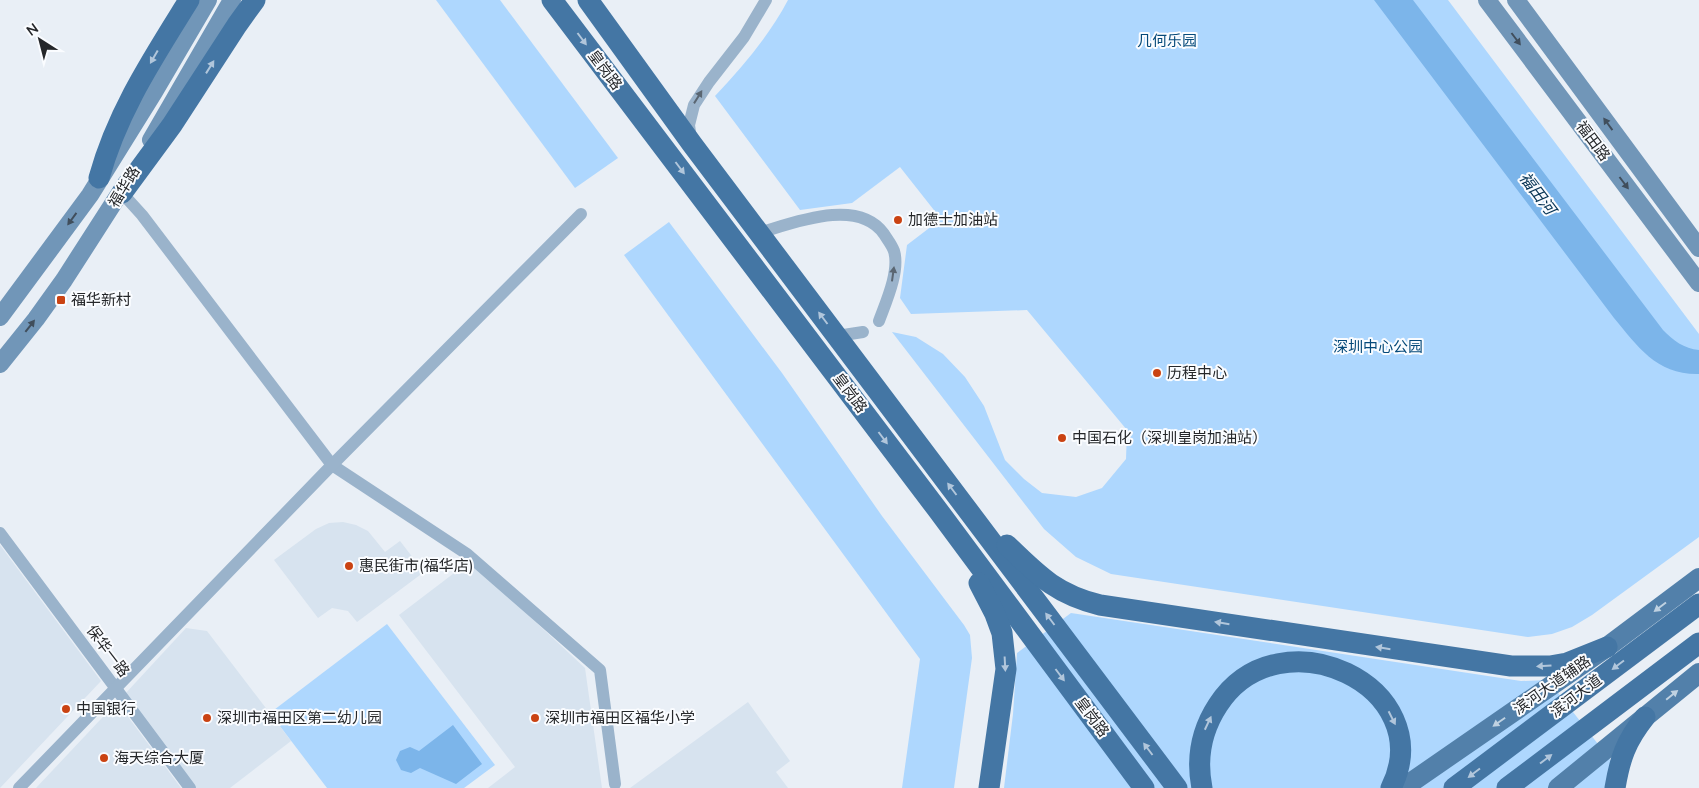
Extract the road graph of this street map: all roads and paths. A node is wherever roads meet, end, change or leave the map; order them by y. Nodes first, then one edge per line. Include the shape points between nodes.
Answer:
1 (188, 0) edge
2 (208, 0) edge
3 (232, 0) edge
4 (255, 0) edge
5 (552, 0) edge
6 (588, 0) edge
7 (766, 0) edge
8 (1486, 0) edge
9 (1516, 0) edge
10 (692, 144) junction
11 (99, 178) junction
12 (122, 192) junction
13 (581, 214) dead end
14 (759, 233) junction
15 (1699, 248) edge
16 (1699, 283) edge
17 (0, 317) edge
18 (879, 321) dead end
19 (0, 364) edge
20 (332, 466) junction
21 (937, 509) junction
22 (970, 513) junction
23 (0, 533) edge
24 (1699, 578) edge
25 (1699, 604) edge
26 (1699, 643) edge
27 (1607, 647) junction
28 (1699, 660) edge
29 (1699, 673) edge
30 (115, 688) junction
31 (1610, 710) junction
32 (1645, 717) junction
33 (615, 784) dead end
34 (20, 788) edge
35 (190, 788) edge
36 (989, 788) edge
37 (1144, 788) edge
38 (1177, 788) edge
39 (1202, 788) edge
40 (1391, 788) edge
41 (1403, 788) edge
42 (1454, 788) edge
43 (1507, 788) edge
44 (1558, 788) edge
45 (1615, 788) edge

1 -> 11 highway via 122,113
2 - 11 main road, 福华路
3 - 12 main road, 福华路
12 -> 4 highway via 172,125
5 -> 21 highway, 皇岗路
6 - 10 highway, 皇岗路
10 -> 7 street via 689,125 694,105 744,37
8 -> 16 main road, 福田路
15 -> 9 main road, 福田路
10 - 14 highway, 皇岗路
11 -> 17 main road, 福华路
19 -> 12 main road, 福华路 via 53,295
12 - 20 street
13 - 20 street
18 -> 14 street via 892,283 895,260 888,240 872,221 838,215 817,217
22 -> 14 highway, 皇岗路
20 - 30 street
20 - 33 street via 468,554 600,670
21 -> 36 highway via 987,596 1002,633 1006,669
21 -> 37 highway, 皇岗路
27 -> 22 highway via 1567,663 1504,666 1100,604 1068,595 1051,584
38 -> 22 highway, 皇岗路
23 - 30 street, 保华一路
24 -> 27 main road, 滨河大道辅路
25 -> 42 highway, 滨河大道
26 - 31 highway
27 -> 41 main road, 滨河大道辅路
28 - 31 highway
32 -> 29 main road
30 - 34 street
30 - 35 street, 保华一路
43 -> 31 highway
32 - 44 main road
32 - 45 highway via 1620,758
39 -> 40 highway via 1199,765 1202,739 1223,698 1238,682 1255,672 1274,664 1295,661 1335,667 1370,688 1383,703 1400,738 1398,774

